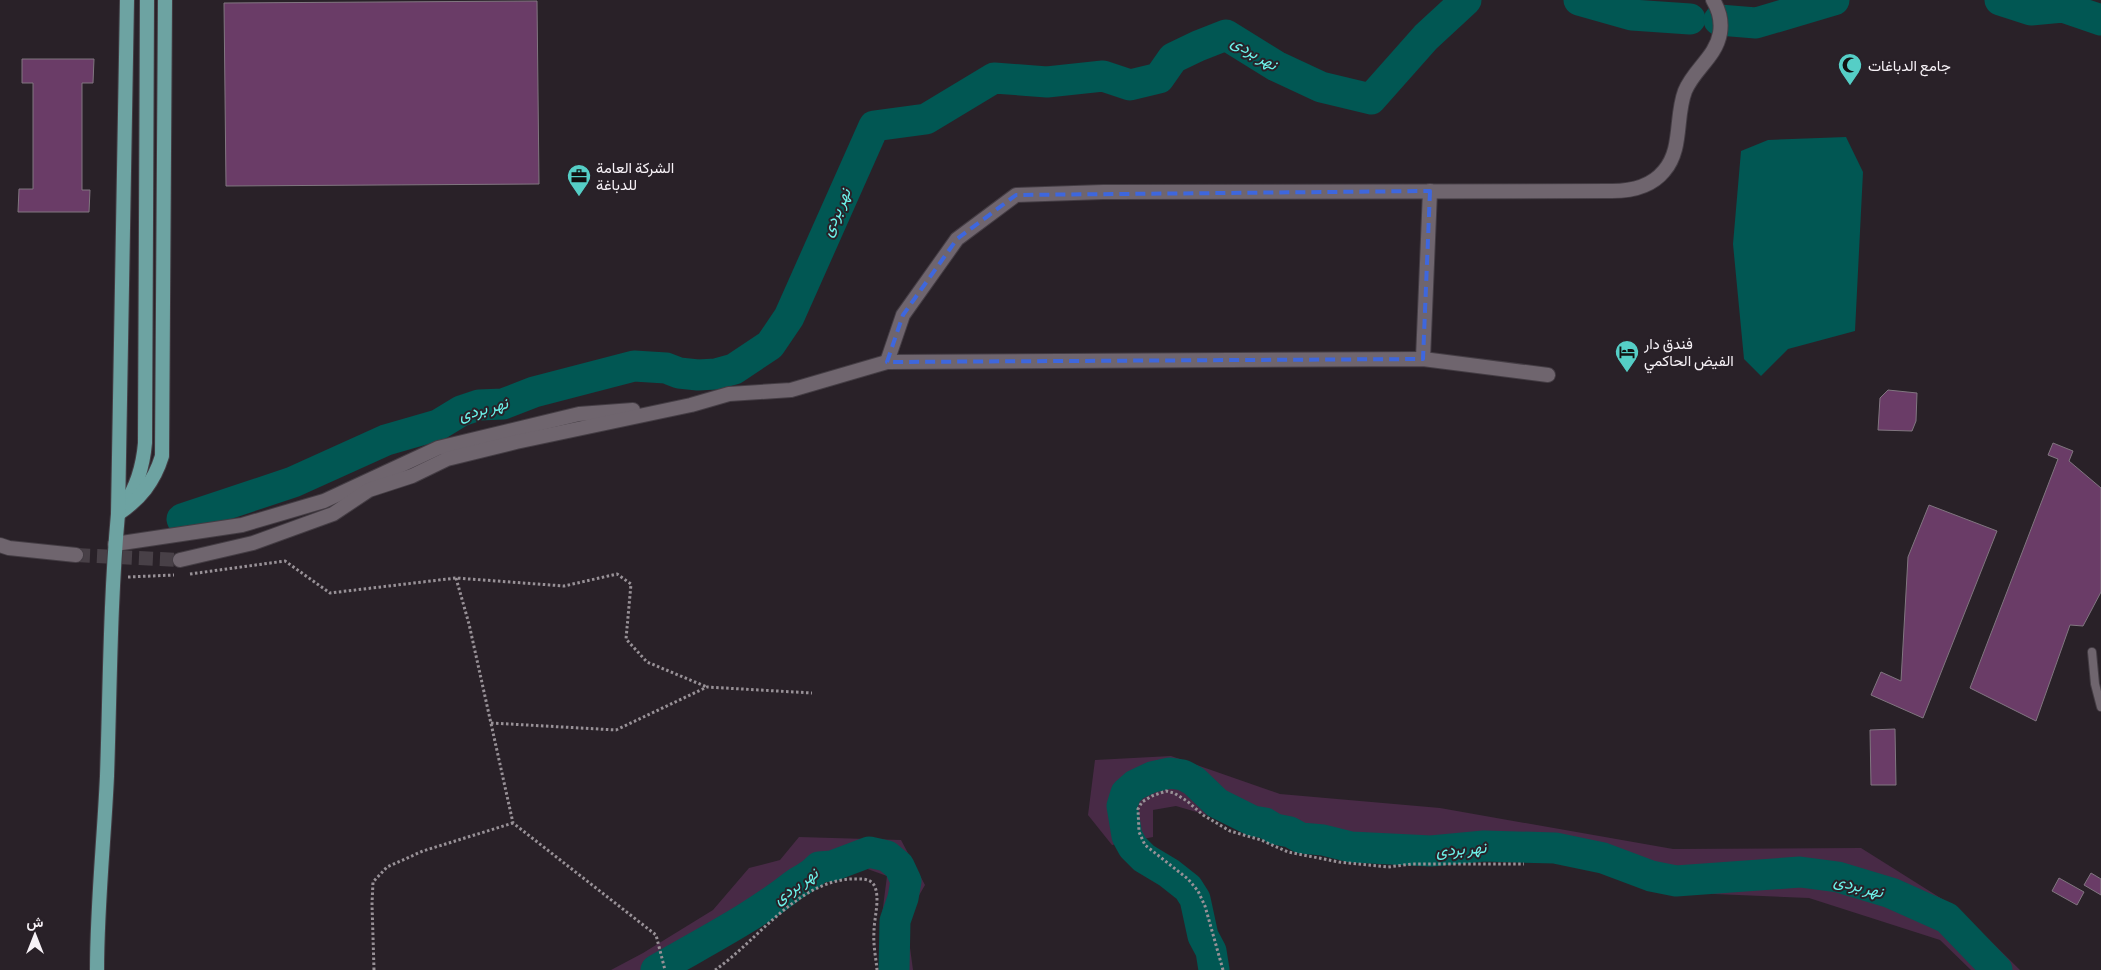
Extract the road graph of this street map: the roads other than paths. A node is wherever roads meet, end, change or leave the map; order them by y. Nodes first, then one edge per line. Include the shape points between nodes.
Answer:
1 (126, 0) edge
2 (147, 0) edge
3 (165, 0) edge
4 (1713, 0) edge
5 (1430, 191) junction
6 (1423, 359) junction
7 (887, 362) junction
8 (1548, 375) dead end
9 (691, 405) junction
10 (118, 514) junction
11 (115, 544) junction
12 (0, 545) edge
13 (76, 555) tunnel mouth
14 (180, 560) tunnel mouth
15 (2092, 652) dead end
16 (2101, 707) edge
17 (97, 970) edge

1 - 10 main road
2 - 10 main road via 145,444 138,481
3 - 10 main road via 162,456 146,490
4 - 5 street via 1720,18 1718,43 1688,84 1672,160 1653,181 1626,191
5 - 6 street
5 - 7 street via 1016,195 957,238 903,315
6 - 7 street
6 - 8 street
7 - 9 street via 791,390 729,394
9 - 11 street via 579,414 438,448 324,500 242,526
9 - 14 street via 447,459 412,476 369,490 333,514 253,543
10 - 11 main road
11 - 17 main road
12 - 13 street
15 - 16 lane

